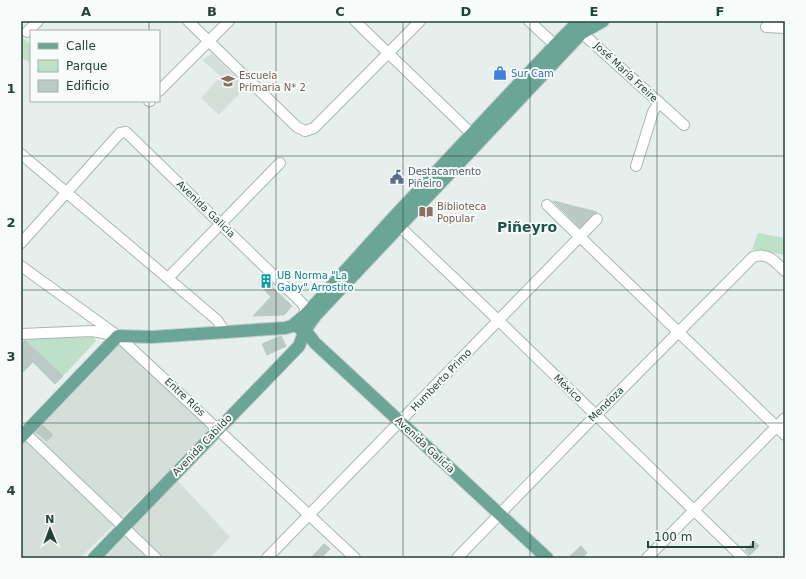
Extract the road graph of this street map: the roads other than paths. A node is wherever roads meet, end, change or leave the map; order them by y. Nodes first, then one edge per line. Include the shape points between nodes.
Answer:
1 (38, 21) edge
2 (188, 21) edge
3 (229, 21) edge
4 (355, 21) edge
5 (420, 21) edge
6 (529, 21) edge
7 (603, 21) edge
8 (576, 25) edge
9 (766, 27) dead end
10 (785, 28) edge
11 (26, 32) edge
12 (209, 41) junction
13 (555, 45) junction
14 (389, 53) junction
15 (160, 90) edge
16 (658, 102) junction
17 (684, 125) dead end
18 (475, 137) junction
19 (21, 154) edge
20 (280, 163) dead end
21 (636, 166) dead end
22 (66, 192) junction
23 (547, 205) dead end
24 (597, 218) dead end
25 (395, 222) junction
26 (222, 224) junction
27 (580, 238) junction
28 (21, 243) edge
29 (21, 266) edge
30 (785, 271) edge
31 (168, 278) junction
32 (306, 314) junction
33 (498, 320) junction
34 (292, 326) junction
35 (305, 330) junction
36 (679, 331) junction
37 (225, 332) junction
38 (21, 334) edge
39 (118, 336) junction
40 (596, 415) junction
41 (785, 418) edge
42 (400, 422) junction
43 (776, 427) junction
44 (219, 428) junction
45 (22, 433) edge
46 (785, 435) edge
47 (694, 510) junction
48 (501, 514) junction
49 (309, 515) junction
50 (124, 527) junction
51 (94, 558) edge
52 (156, 558) edge
53 (267, 558) edge
54 (355, 558) edge
55 (458, 558) edge
56 (547, 558) edge
57 (647, 558) edge
58 (743, 558) edge

1 - 11 street
2 - 12 street
3 - 12 street
4 - 14 street
5 - 14 street
6 - 13 street
7 - 8 main road
8 - 13 main road
8 - 16 street, José María Freire
8 - 18 main road
9 - 10 street
12 - 14 street via 297,127 305,131 314,128
12 - 15 street
13 - 18 main road
14 - 18 street
16 - 17 street, José María Freire
16 - 21 street
18 - 25 main road
19 - 22 street
20 - 26 street
22 - 26 street, Avenida Galicia via 123,131
22 - 28 street
22 - 31 street
23 - 27 street
24 - 27 street, Humberto Primo
25 - 32 main road
25 - 33 street, México
25 - 35 main road, Avenida Cabildo
26 - 31 street
26 - 32 street, Avenida Galicia via 302,303
27 - 33 street, Humberto Primo
27 - 36 street
29 - 39 street, Entre Ríos
30 - 36 street, Mendoza via 770,257 753,257
31 - 37 street via 217,320
32 - 34 main road
32 - 35 street
33 - 40 street, México
33 - 42 street, Humberto Primo
34 - 35 main road
34 - 37 main road
35 - 42 main road, Avenida Galicia
35 - 44 main road, Avenida Cabildo via 298,346
36 - 40 street, Mendoza
36 - 43 street
37 - 39 main road via 152,337
38 - 39 street via 92,331
39 - 44 street, Entre Ríos
39 - 45 main road
40 - 47 street, México
40 - 48 street, Mendoza
41 - 43 street
42 - 48 main road, Avenida Galicia
42 - 49 street, Humberto Primo
43 - 46 street
43 - 47 street
44 - 49 street, Entre Ríos
44 - 50 main road, Avenida Cabildo
45 - 50 street
47 - 57 street
47 - 58 street, México
48 - 55 street, Mendoza
48 - 56 main road, Avenida Galicia
49 - 53 street, Humberto Primo
49 - 54 street, Entre Ríos
50 - 51 main road, Avenida Cabildo
50 - 52 street

